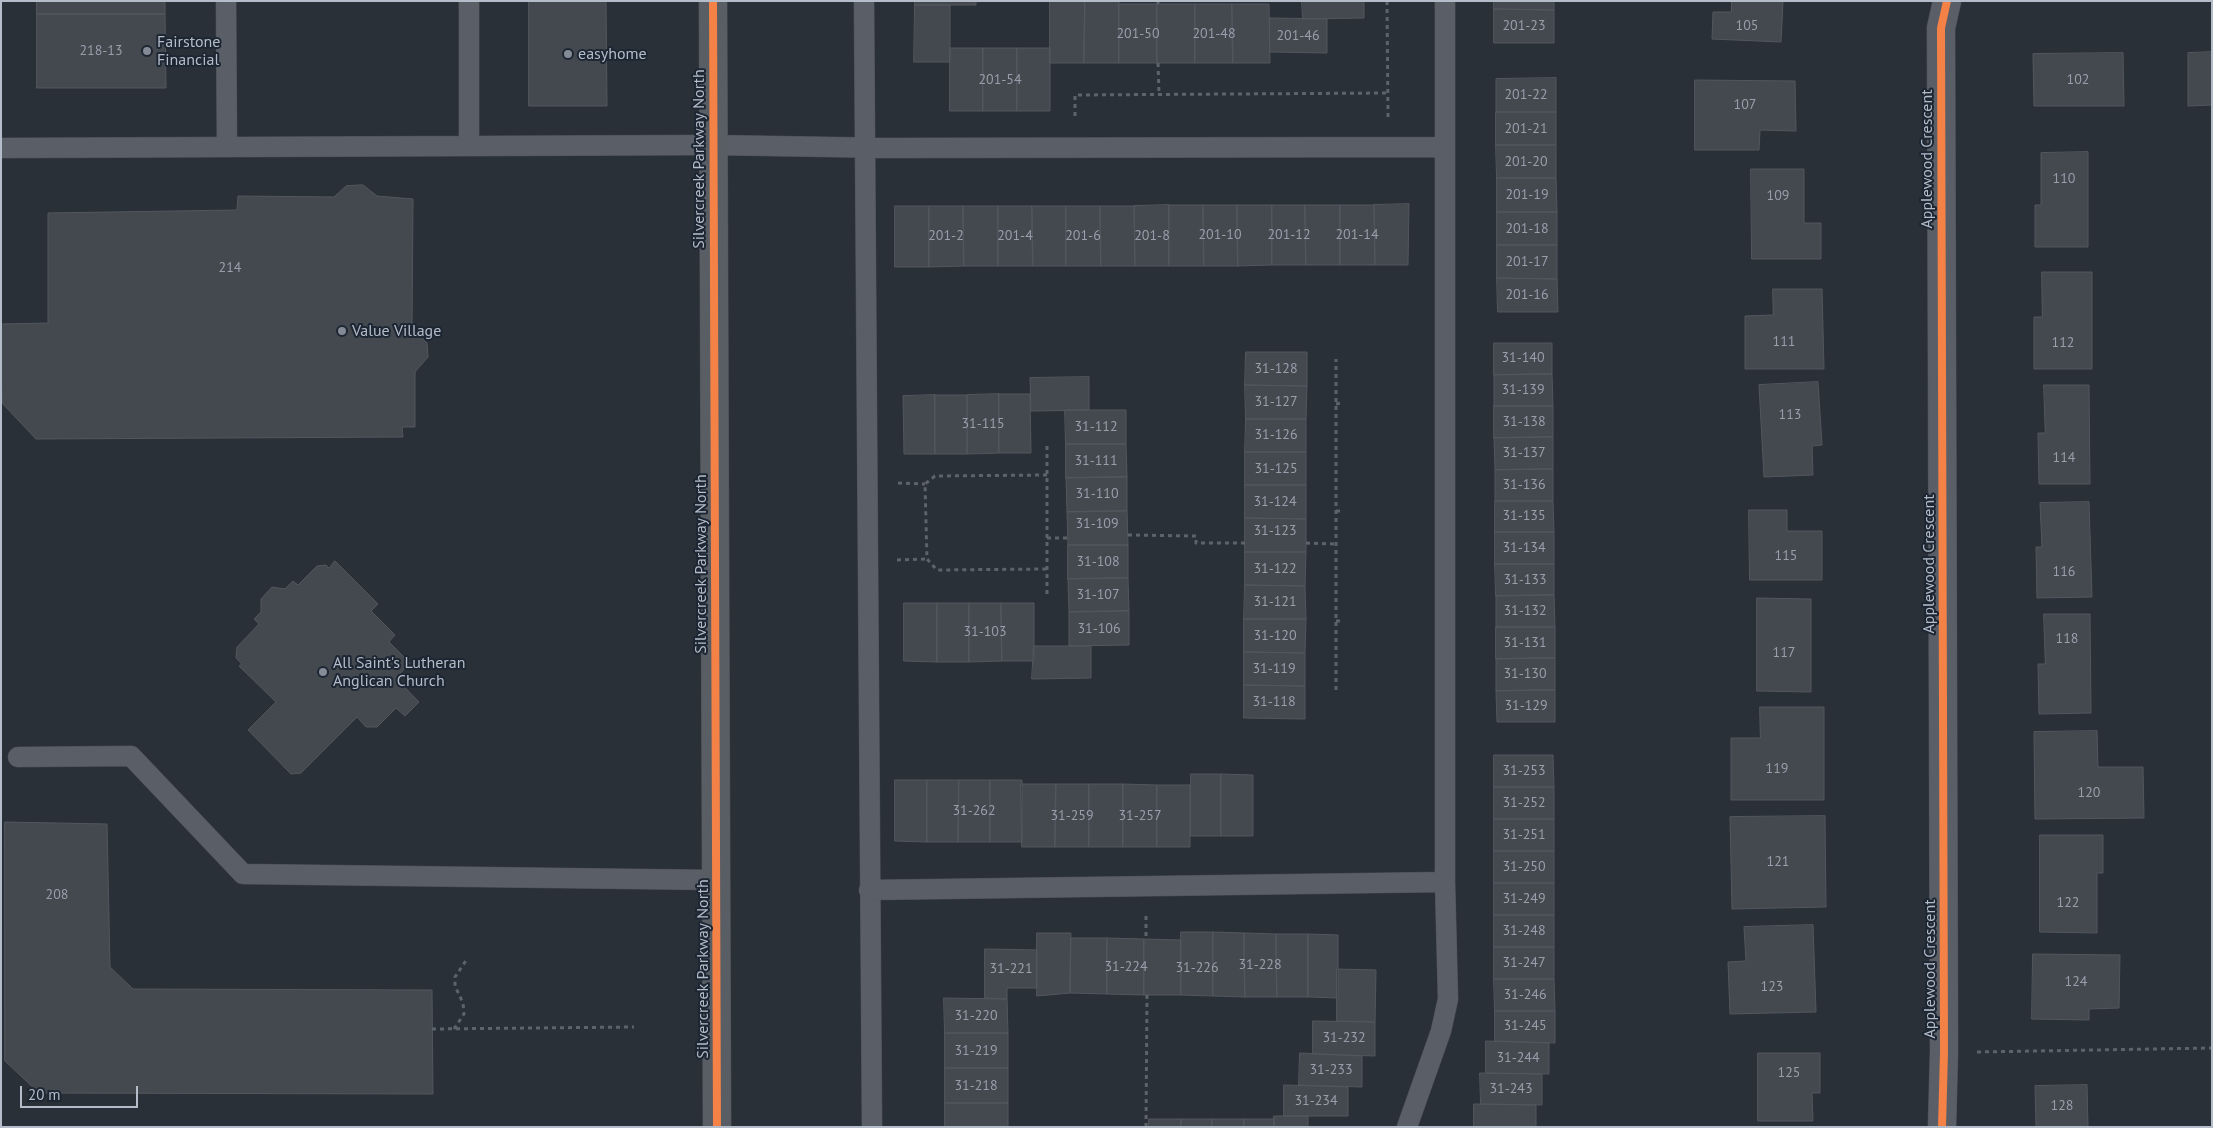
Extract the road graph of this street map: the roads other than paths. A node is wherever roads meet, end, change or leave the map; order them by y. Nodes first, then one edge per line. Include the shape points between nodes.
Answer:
1 (226, 1) edge
2 (468, 1) edge
3 (713, 1) edge
4 (864, 1) edge
5 (1445, 1) edge
6 (1948, 1) edge
7 (713, 145) junction
8 (469, 146) junction
9 (227, 147) junction
10 (1445, 147) junction
11 (1, 148) edge
12 (866, 148) junction
13 (18, 757) dead end
14 (716, 880) junction
15 (1445, 882) junction
16 (869, 890) junction
17 (717, 1127) edge
18 (872, 1127) edge
19 (1407, 1127) edge
20 (1942, 1127) edge

1 - 9 lane
2 - 8 lane
3 - 7 main road, Silvercreek Parkway North
4 - 12 lane
5 - 10 lane
6 - 20 street, Applewood Crescent via 1941,28
7 - 8 lane
7 - 12 lane
7 - 14 main road, Silvercreek Parkway North
8 - 9 lane
9 - 11 lane
10 - 12 lane
10 - 15 lane
12 - 16 lane
13 - 14 lane via 131,756 243,874
14 - 17 main road, Silvercreek Parkway North
15 - 16 lane
15 - 19 lane via 1448,999 1441,1031
16 - 18 lane

